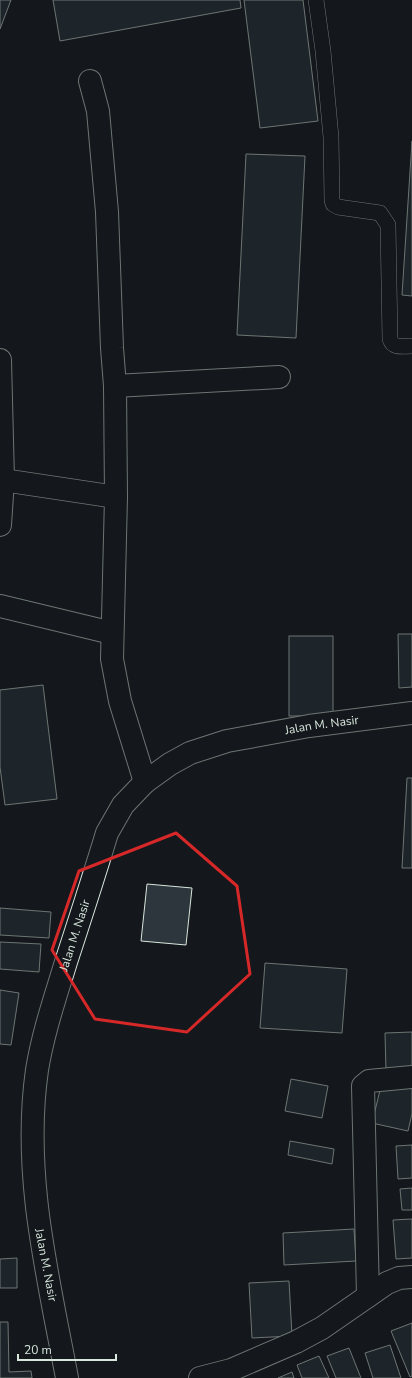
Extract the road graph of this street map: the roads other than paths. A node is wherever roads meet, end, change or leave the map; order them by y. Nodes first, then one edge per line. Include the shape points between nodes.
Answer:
1 (316, 0) edge
2 (90, 81) dead end
3 (412, 346) edge
4 (0, 360) edge
5 (279, 377) dead end
6 (115, 386) junction
7 (3, 480) junction
8 (116, 497) junction
9 (0, 525) edge
10 (0, 606) edge
11 (112, 633) junction
12 (412, 713) edge
13 (145, 782) junction
14 (412, 1077) edge
15 (412, 1277) edge
16 (368, 1296) junction
17 (67, 1378) edge
18 (200, 1378) edge

1 - 3 lane via 331,137 333,204 338,207 380,213 386,221 390,339 396,346
2 - 6 street via 98,111 105,188
4 - 7 street
5 - 6 street
6 - 8 street
7 - 8 street
7 - 9 street
8 - 11 street
10 - 11 street
11 - 13 street via 112,658 120,700
12 - 13 street, Jalan M. Nasir via 309,726 227,741 190,753
13 - 17 street, Jalan M. Nasir via 123,805 107,833 49,1015 37,1070 32,1122 33,1179 38,1222
14 - 16 street via 370,1081 363,1086
15 - 16 street via 392,1280
16 - 18 street via 322,1328 296,1342 231,1370

